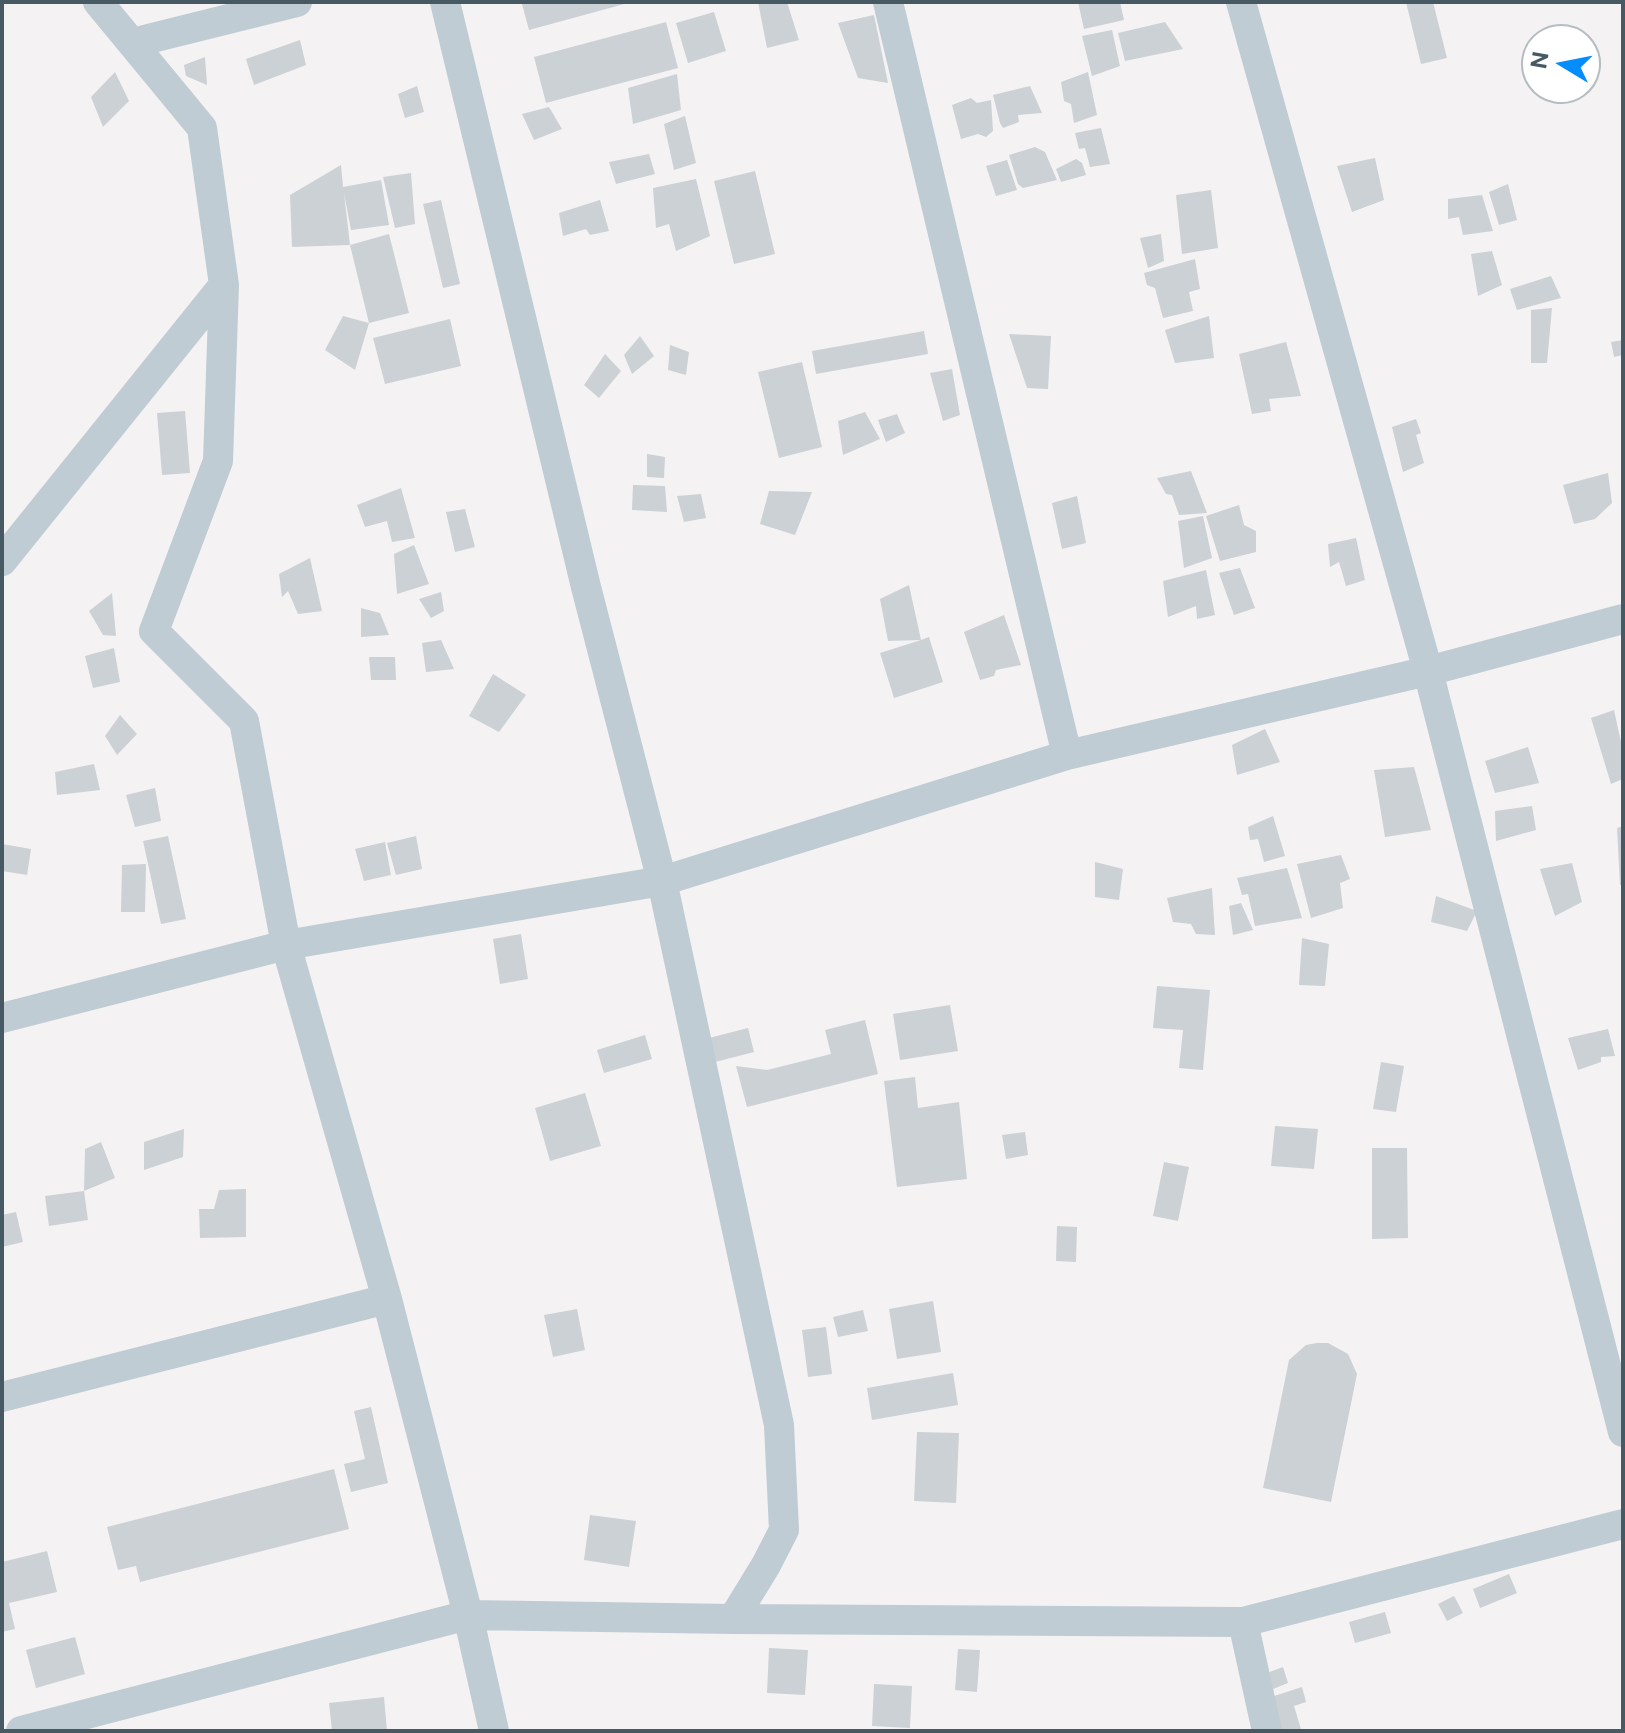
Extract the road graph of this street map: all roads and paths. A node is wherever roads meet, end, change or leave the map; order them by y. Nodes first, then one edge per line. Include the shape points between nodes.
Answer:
1 (98, 2) edge
2 (297, 2) edge
3 (445, 2) edge
4 (888, 2) edge
5 (1241, 2) edge
6 (132, 43) junction
7 (224, 285) junction
8 (2, 561) edge
9 (1623, 619) edge
10 (1428, 671) junction
11 (1067, 755) junction
12 (662, 881) junction
13 (286, 945) junction
14 (2, 1018) edge
15 (387, 1299) junction
16 (2, 1397) edge
17 (1623, 1432) edge
18 (1623, 1524) edge
19 (468, 1615) junction
20 (733, 1619) junction
21 (1243, 1622) junction
22 (21, 1731) edge
23 (494, 1731) edge
24 (1267, 1731) edge

1 - 6 street
2 - 6 street
3 - 12 street
4 - 11 street
5 - 10 street
6 - 7 street via 202,128
7 - 8 street
7 - 13 street via 218,461 154,631 244,721
9 - 10 street
10 - 11 street
10 - 17 street
11 - 12 street
12 - 13 street
12 - 20 street via 779,1425 784,1530
13 - 14 street
13 - 15 street
15 - 16 street
15 - 19 street
18 - 21 street
19 - 20 street
19 - 22 street
19 - 23 street
20 - 21 street
21 - 24 street

